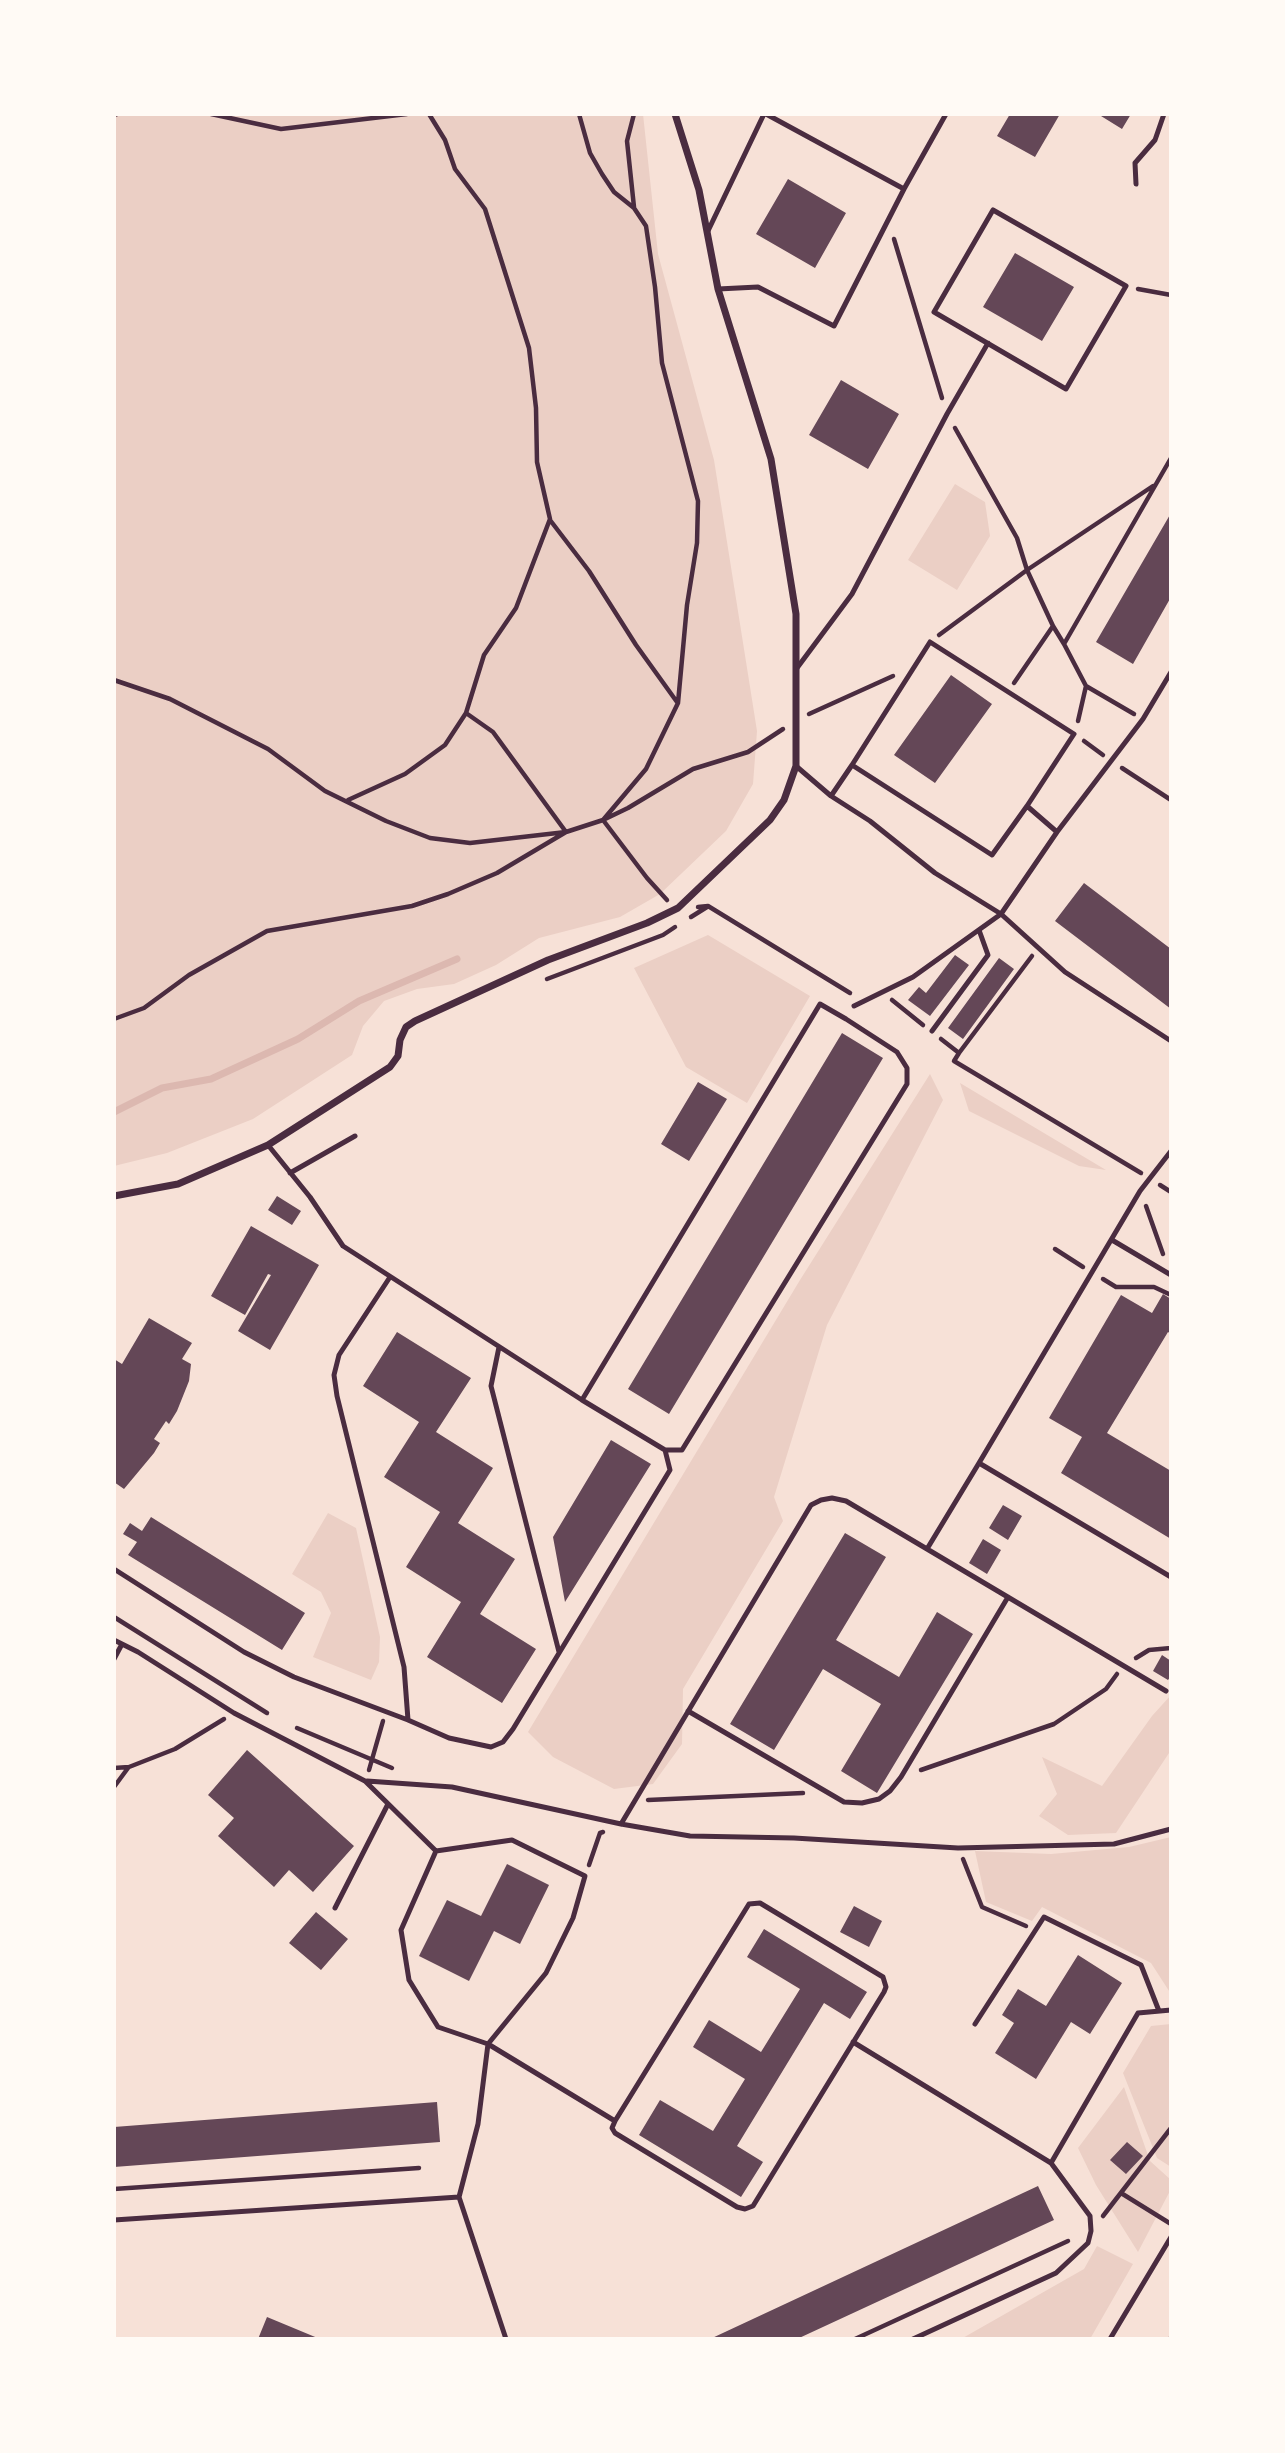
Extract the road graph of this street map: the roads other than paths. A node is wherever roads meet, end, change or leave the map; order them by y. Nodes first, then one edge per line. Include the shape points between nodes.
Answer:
1 (675, 114) edge
2 (765, 114) edge
3 (946, 114) edge
4 (1164, 114) edge
5 (1136, 184) dead end
6 (904, 189) junction
7 (707, 233) junction
8 (718, 289) junction
9 (988, 343) junction
10 (797, 668) junction
11 (1171, 672) edge
12 (852, 765) junction
13 (796, 766) junction
14 (831, 796) junction
15 (1027, 806) junction
16 (1057, 832) junction
17 (1001, 914) junction
18 (979, 930) junction
19 (855, 1006) dead end
20 (932, 1031) dead end
21 (1171, 1041) edge
22 (355, 1136) dead end
23 (268, 1145) junction
24 (1171, 1150) edge
25 (290, 1173) junction
26 (114, 1196) edge
27 (1112, 1240) junction
28 (1171, 1275) edge
29 (390, 1277) junction
30 (499, 1347) junction
31 (582, 1400) junction
32 (665, 1450) junction
33 (979, 1463) junction
34 (928, 1549) junction
35 (114, 1569) edge
36 (1171, 1577) edge
37 (1008, 1597) junction
38 (114, 1640) edge
39 (122, 1644) junction
40 (559, 1653) junction
41 (114, 1659) edge
42 (1166, 1691) dead end
43 (688, 1711) junction
44 (408, 1720) junction
45 (365, 1781) junction
46 (388, 1804) junction
47 (621, 1824) junction
48 (1171, 1829) edge
49 (436, 1851) junction
50 (335, 1908) dead end
51 (1171, 2010) edge
52 (1159, 2011) junction
53 (975, 2024) dead end
54 (853, 2042) junction
55 (488, 2044) junction
56 (615, 2122) junction
57 (1051, 2163) junction
58 (459, 2197) junction
59 (114, 2220) edge
60 (1171, 2237) edge
61 (506, 2339) edge
62 (913, 2339) edge
63 (1110, 2339) edge

1 - 7 street
2 - 6 lane
2 - 7 lane
3 - 6 lane
4 - 5 lane via 1155,140 1135,163
6 - 8 lane via 834,326 758,287
7 - 8 street
8 - 10 street via 771,459 796,614
9 - 9 lane via 1066,389 1126,286 993,210 934,312
9 - 10 lane via 852,594
10 - 13 street
11 - 16 lane via 1143,719
12 - 14 lane
12 - 15 lane via 992,855
12 - 15 lane via 930,642 1074,734
13 - 14 lane
13 - 23 street via 770,820 678,908 548,960 415,1021 406,1027 390,1067
14 - 17 lane via 935,873
15 - 16 lane
16 - 17 lane
17 - 18 lane
17 - 21 lane via 1065,972
18 - 19 lane via 913,977
18 - 20 lane via 988,955
22 - 25 lane
23 - 25 lane
23 - 26 street via 178,1184
24 - 27 lane
25 - 29 lane via 344,1246
27 - 28 lane
27 - 33 lane
29 - 30 lane
29 - 44 lane via 339,1355 334,1375 404,1667
30 - 31 lane
30 - 40 lane via 491,1385
31 - 32 lane
31 - 32 lane via 820,1004 846,1018 897,1052 907,1068 907,1084 682,1450
32 - 40 lane via 670,1470
33 - 34 lane
33 - 36 lane
34 - 37 lane
34 - 43 lane via 846,1501 832,1498 811,1505
35 - 44 lane via 243,1652 294,1677
37 - 42 lane
37 - 43 lane via 901,1777 879,1798 844,1802
38 - 39 lane
39 - 41 lane
39 - 45 lane via 234,1713
40 - 44 lane via 503,1742 491,1747 458,1740
43 - 47 lane
45 - 46 lane
45 - 47 lane via 452,1787
46 - 49 lane
46 - 50 lane
47 - 48 lane via 690,1836 958,1848 1114,1844
49 - 55 lane via 401,1930 409,1980 438,2027
49 - 55 lane via 512,1840 585,1875 573,1918 546,1973
51 - 52 lane
52 - 53 lane via 1140,1965 1044,1917
52 - 57 lane via 1138,2013
54 - 56 lane via 758,2199 745,2209 615,2133
54 - 56 lane via 884,1992 883,1977 760,1903 749,1903
54 - 57 lane
55 - 56 lane
55 - 58 lane via 478,2124
57 - 62 lane via 1090,2216 1087,2243 1056,2273
58 - 59 lane
58 - 61 lane
60 - 63 lane

